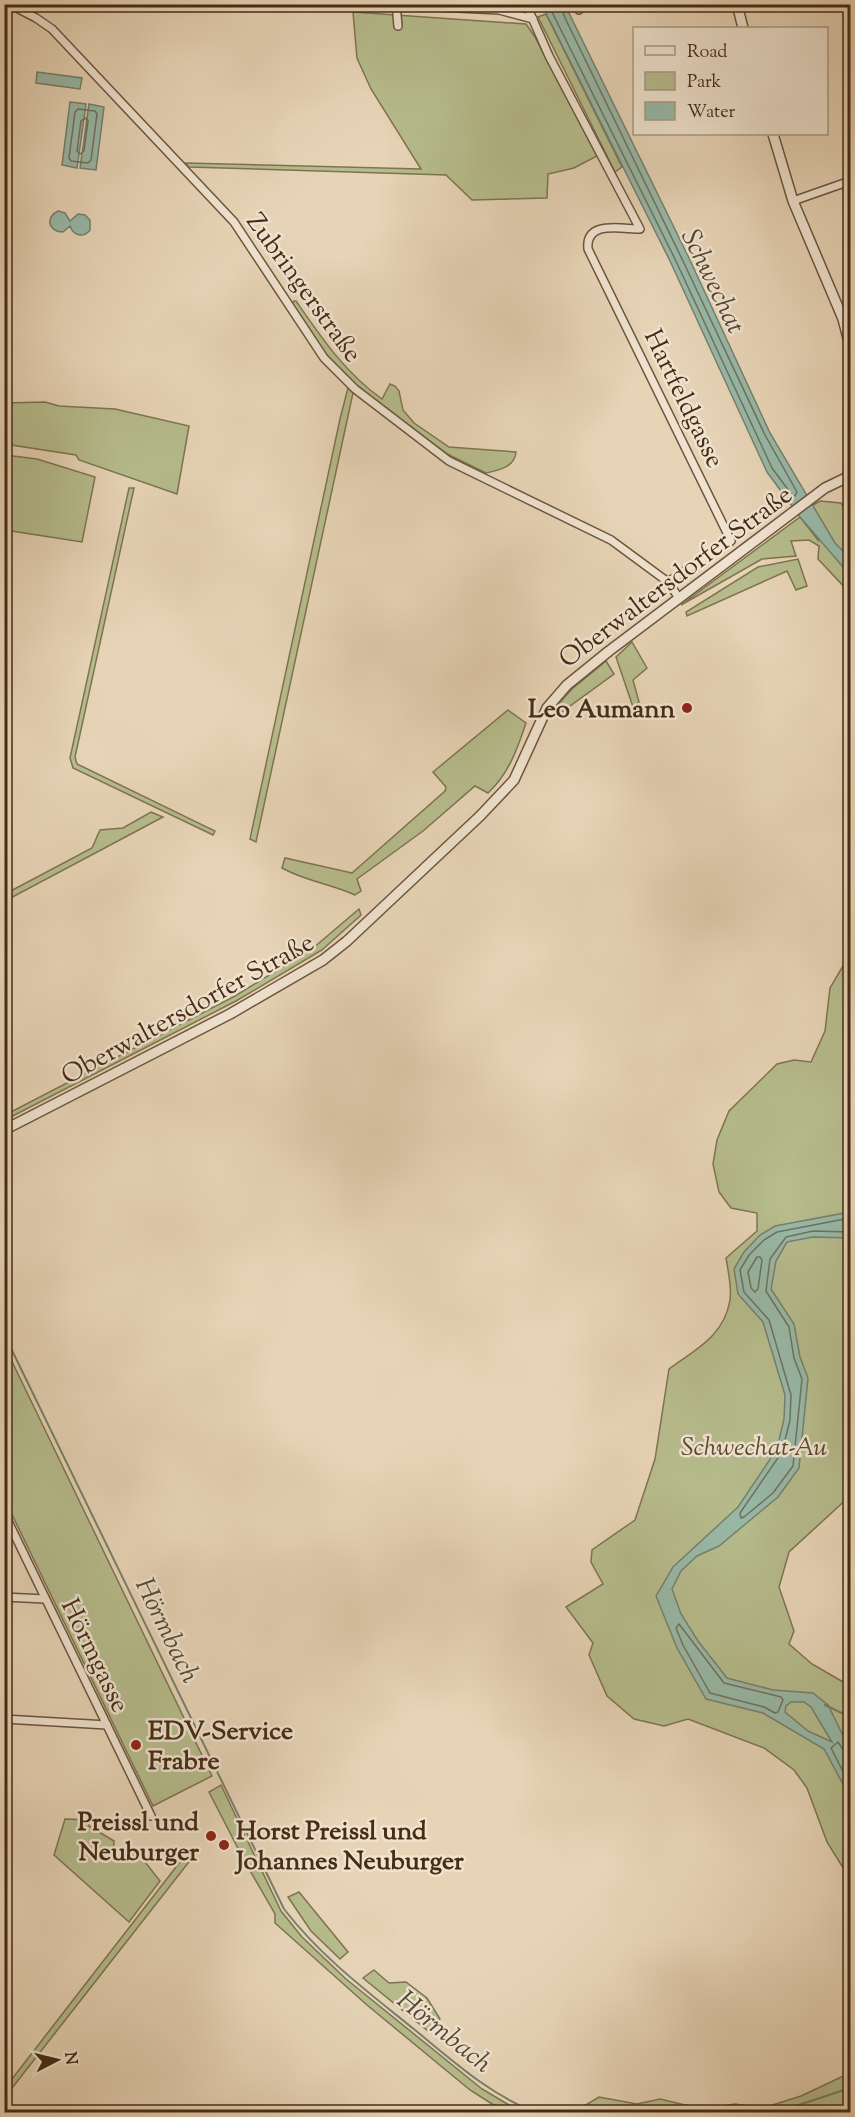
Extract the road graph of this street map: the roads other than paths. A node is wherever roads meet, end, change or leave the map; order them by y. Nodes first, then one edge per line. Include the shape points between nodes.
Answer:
1 (9, 4) edge
2 (526, 4) edge
3 (737, 4) edge
4 (396, 5) edge
5 (533, 19) junction
6 (398, 26) dead end
7 (743, 27) edge
8 (773, 135) edge
9 (848, 182) edge
10 (850, 196) edge
11 (793, 201) junction
12 (847, 319) edge
13 (850, 346) edge
14 (850, 476) edge
15 (668, 582) junction
16 (680, 598) junction
17 (4, 1130) edge
18 (4, 1513) edge
19 (4, 1597) edge
20 (45, 1599) junction
21 (4, 1719) edge
22 (107, 1725) junction
23 (151, 1816) dead end

1 - 15 street, Zubringerstraße via 52,29 234,222 324,358 355,389 449,461 611,540
2 - 5 street
3 - 7 street
4 - 5 street via 499,10
4 - 6 street
5 - 15 street, Hartfeldgasse via 640,229 599,228 587,240 588,249 731,542
8 - 11 street
9 - 10 street
9 - 11 street
11 - 12 street
12 - 13 street
14 - 16 street, Oberwaltersdorfer Straße via 834,482
15 - 16 street
16 - 17 street, Oberwaltersdorfer Straße via 567,686 548,708 514,780 331,954 230,1014
18 - 20 street, Hörmgasse
19 - 20 street
20 - 22 street, Hörmgasse
21 - 22 street
22 - 23 street, Hörmgasse

